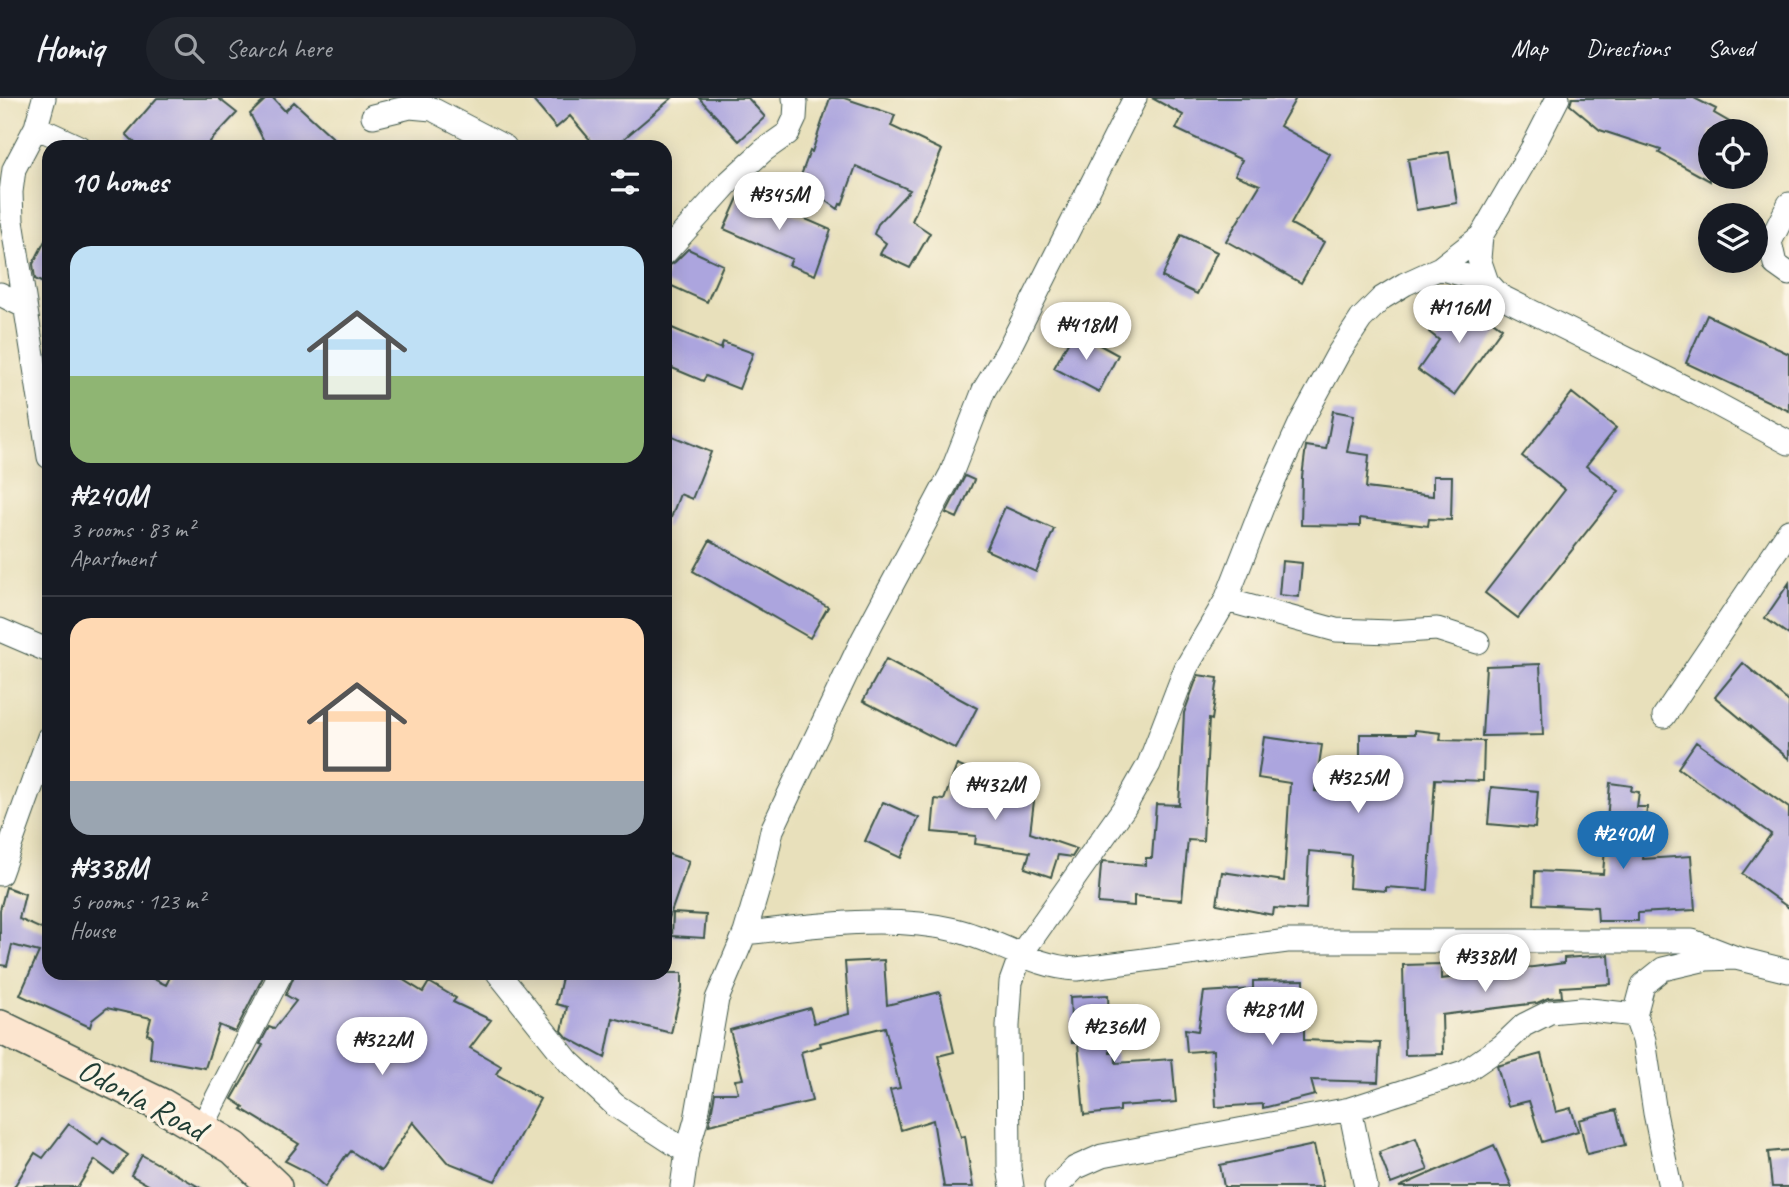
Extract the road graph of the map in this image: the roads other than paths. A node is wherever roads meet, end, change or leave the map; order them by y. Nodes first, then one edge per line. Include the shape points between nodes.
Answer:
1 (44, 98) edge
2 (794, 98) edge
3 (1135, 98) edge
4 (1558, 98) edge
5 (373, 116) dead end
6 (36, 127) junction
7 (64, 140) edge
8 (492, 140) edge
9 (1789, 204) edge
10 (1481, 236) junction
11 (672, 245) edge
12 (1440, 268) junction
13 (1789, 274) edge
14 (1487, 282) junction
15 (0, 294) edge
16 (24, 306) junction
17 (42, 415) edge
18 (1789, 443) edge
19 (1789, 531) edge
20 (1226, 600) junction
21 (0, 630) edge
22 (1478, 642) dead end
23 (42, 648) edge
24 (1664, 716) dead end
25 (42, 757) edge
26 (0, 874) edge
27 (745, 933) junction
28 (1021, 954) junction
29 (1736, 958) junction
30 (1789, 971) edge
31 (277, 980) edge
32 (504, 980) edge
33 (1635, 1015) junction
34 (0, 1027) edge
35 (1350, 1109) junction
36 (201, 1129) junction
37 (687, 1152) junction
38 (275, 1187) edge
39 (682, 1187) edge
40 (1012, 1187) edge
41 (1056, 1187) edge
42 (1366, 1187) edge
43 (1670, 1187) edge

1 - 6 street
2 - 11 street via 795,118 788,133 729,181
3 - 27 street via 984,390 951,474 863,639 772,830
4 - 10 street
5 - 8 street via 410,107 432,109
6 - 7 street
6 - 16 street via 14,169 10,192
9 - 13 street via 1770,242 1775,264
10 - 12 street
10 - 14 street via 1479,258
12 - 14 street
12 - 20 street via 1382,298 1361,319 1338,354 1290,446
14 - 18 street via 1500,296
15 - 16 street
16 - 17 street
19 - 24 street
20 - 22 street via 1336,631 1437,629
20 - 28 street via 1186,668 1149,764 1124,808
21 - 23 street
25 - 26 street
27 - 28 street via 833,923 912,924 952,929
27 - 37 street via 717,999
28 - 29 street via 1045,965 1077,969 1287,941 1692,941
28 - 40 street via 1011,982 1009,1026
29 - 30 street
29 - 33 street via 1663,969 1643,985
31 - 36 street
32 - 37 street via 569,1062 615,1105
33 - 35 street via 1550,1012 1524,1025 1464,1072
33 - 43 street via 1644,1040
34 - 36 street, Odonla Road
35 - 41 street via 1102,1156 1075,1168
35 - 42 street
36 - 38 street, Odonla Road via 234,1148
37 - 39 street

